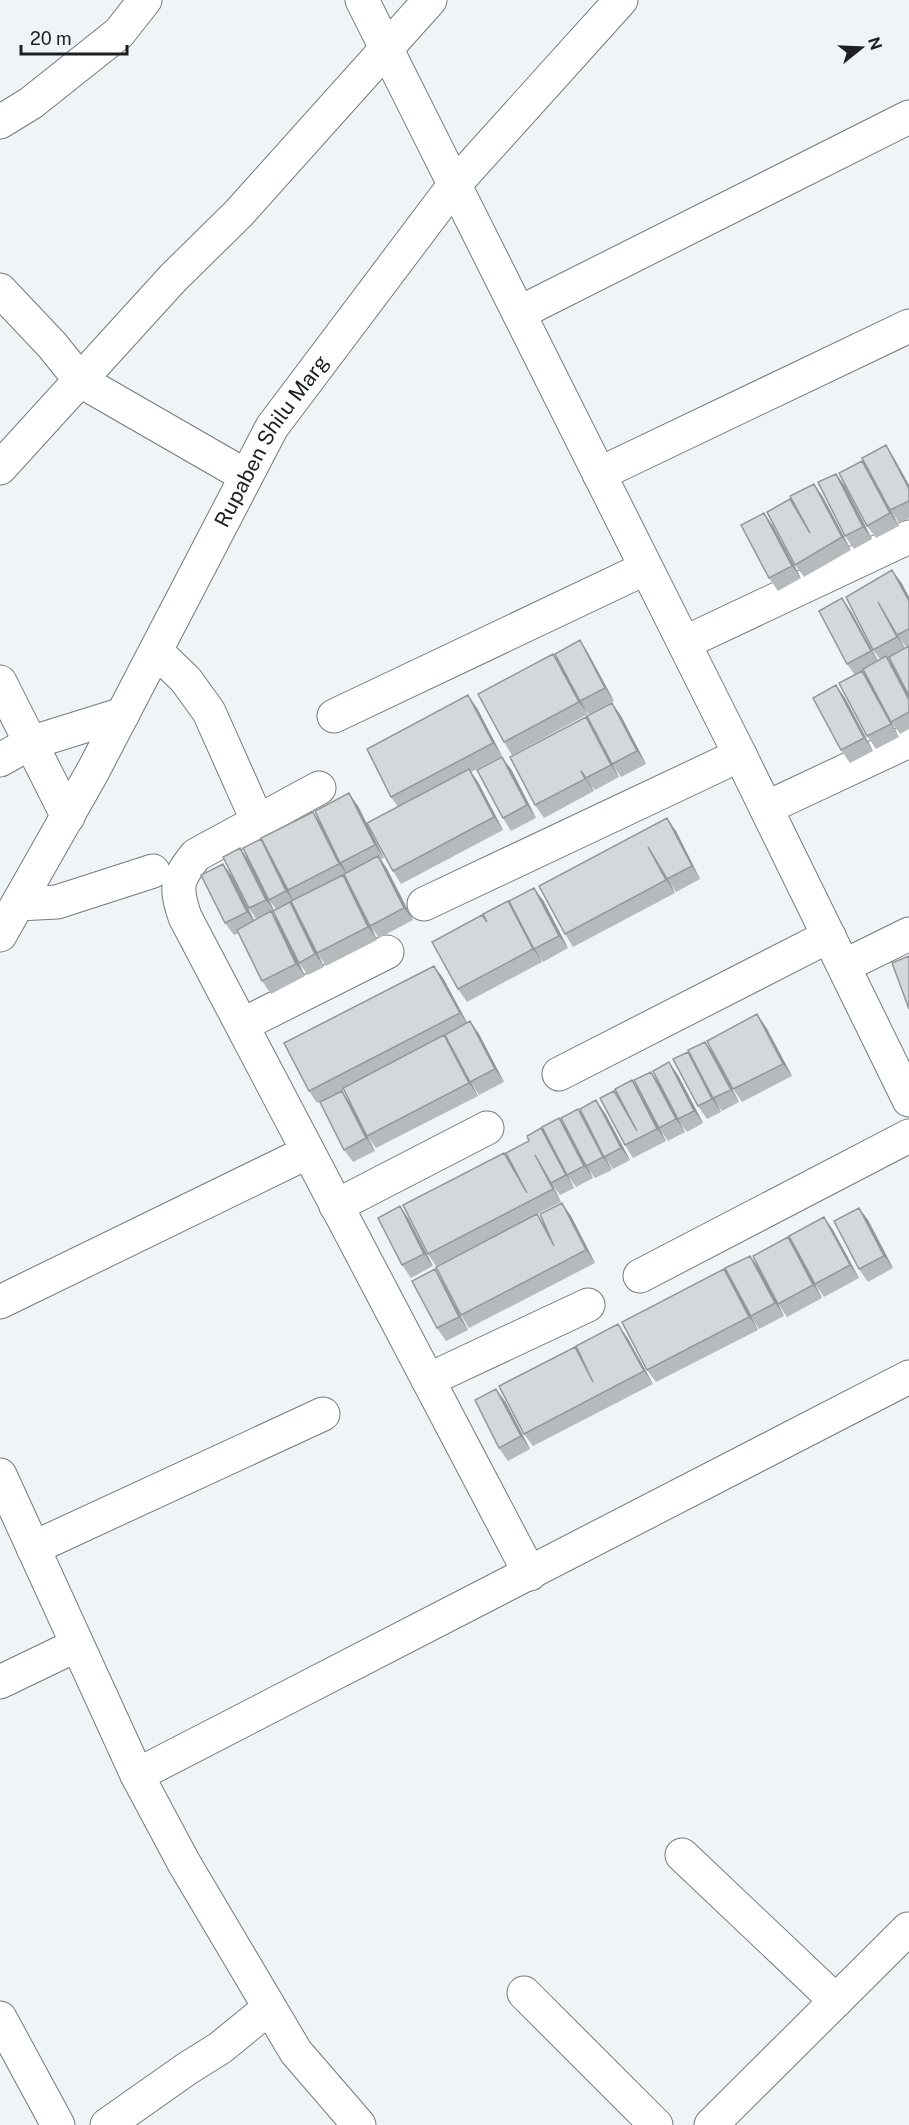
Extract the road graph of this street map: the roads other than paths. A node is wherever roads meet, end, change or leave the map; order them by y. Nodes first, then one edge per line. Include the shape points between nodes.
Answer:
1 (146, 0) edge
2 (362, 0) edge
3 (430, 0) edge
4 (621, 0) edge
5 (119, 13) edge
6 (386, 50) junction
7 (909, 117) edge
8 (0, 122) edge
9 (455, 184) junction
10 (0, 290) edge
11 (519, 313) junction
12 (909, 326) edge
13 (81, 381) junction
14 (0, 468) edge
15 (599, 474) junction
16 (246, 476) junction
17 (909, 537) edge
18 (646, 568) junction
19 (684, 643) junction
20 (156, 651) junction
21 (0, 682) edge
22 (123, 714) junction
23 (334, 716) dead end
24 (909, 741) edge
25 (30, 743) junction
26 (740, 755) junction
27 (0, 760) edge
28 (319, 788) dead end
29 (766, 808) junction
30 (68, 817) junction
31 (258, 822) junction
32 (153, 871) dead end
33 (18, 904) junction
34 (424, 904) dead end
35 (909, 934) edge
36 (0, 935) edge
37 (829, 936) junction
38 (387, 952) dead end
39 (844, 966) junction
40 (242, 1025) junction
41 (902, 1067) edge
42 (559, 1074) dead end
43 (909, 1100) edge
44 (487, 1128) dead end
45 (909, 1136) edge
46 (308, 1152) junction
47 (336, 1206) junction
48 (640, 1276) dead end
49 (0, 1302) edge
50 (588, 1305) dead end
51 (909, 1377) edge
52 (428, 1380) junction
53 (323, 1414) dead end
54 (0, 1475) edge
55 (33, 1548) junction
56 (530, 1574) junction
57 (77, 1645) junction
58 (0, 1682) edge
59 (137, 1775) junction
60 (682, 1855) dead end
61 (908, 1929) edge
62 (524, 1993) dead end
63 (836, 2001) junction
64 (269, 2008) junction
65 (0, 2018) edge
66 (58, 2125) edge
67 (107, 2125) edge
68 (359, 2125) edge
69 (656, 2125) edge
70 (711, 2125) edge

1 - 5 street
2 - 6 street
3 - 6 street
4 - 9 street, Rupaben Shilu Marg
5 - 8 street via 31,104
6 - 9 street
6 - 13 street
7 - 11 street
9 - 11 street
9 - 16 street, Rupaben Shilu Marg via 272,427
10 - 13 street
11 - 15 street
12 - 15 street
13 - 14 street
13 - 16 street
15 - 18 street
16 - 20 street, Rupaben Shilu Marg
17 - 19 street
18 - 19 street
18 - 23 street
19 - 26 street
20 - 22 street, Rupaben Shilu Marg
20 - 31 street via 209,712
21 - 25 street
22 - 25 street
22 - 30 street, Rupaben Shilu Marg
24 - 29 street
25 - 27 street
25 - 30 street
26 - 29 street
26 - 34 street
28 - 31 street
29 - 37 street
30 - 33 street, Rupaben Shilu Marg
31 - 40 street via 196,855 182,872 177,891 185,917
32 - 33 street via 57,902
33 - 36 street, Rupaben Shilu Marg
35 - 39 street
37 - 39 street
37 - 42 street
38 - 40 street
39 - 41 street
40 - 46 street
41 - 43 street
44 - 47 street
45 - 48 street
46 - 47 street
46 - 49 street
47 - 52 street
50 - 52 street
51 - 56 street
52 - 56 street
53 - 55 street
54 - 55 street
55 - 57 street
56 - 59 street
57 - 58 street
57 - 59 street
59 - 64 street
60 - 63 street
61 - 63 street
62 - 69 street
63 - 70 street
64 - 67 street via 220,2048
64 - 68 street via 296,2052
65 - 66 street

